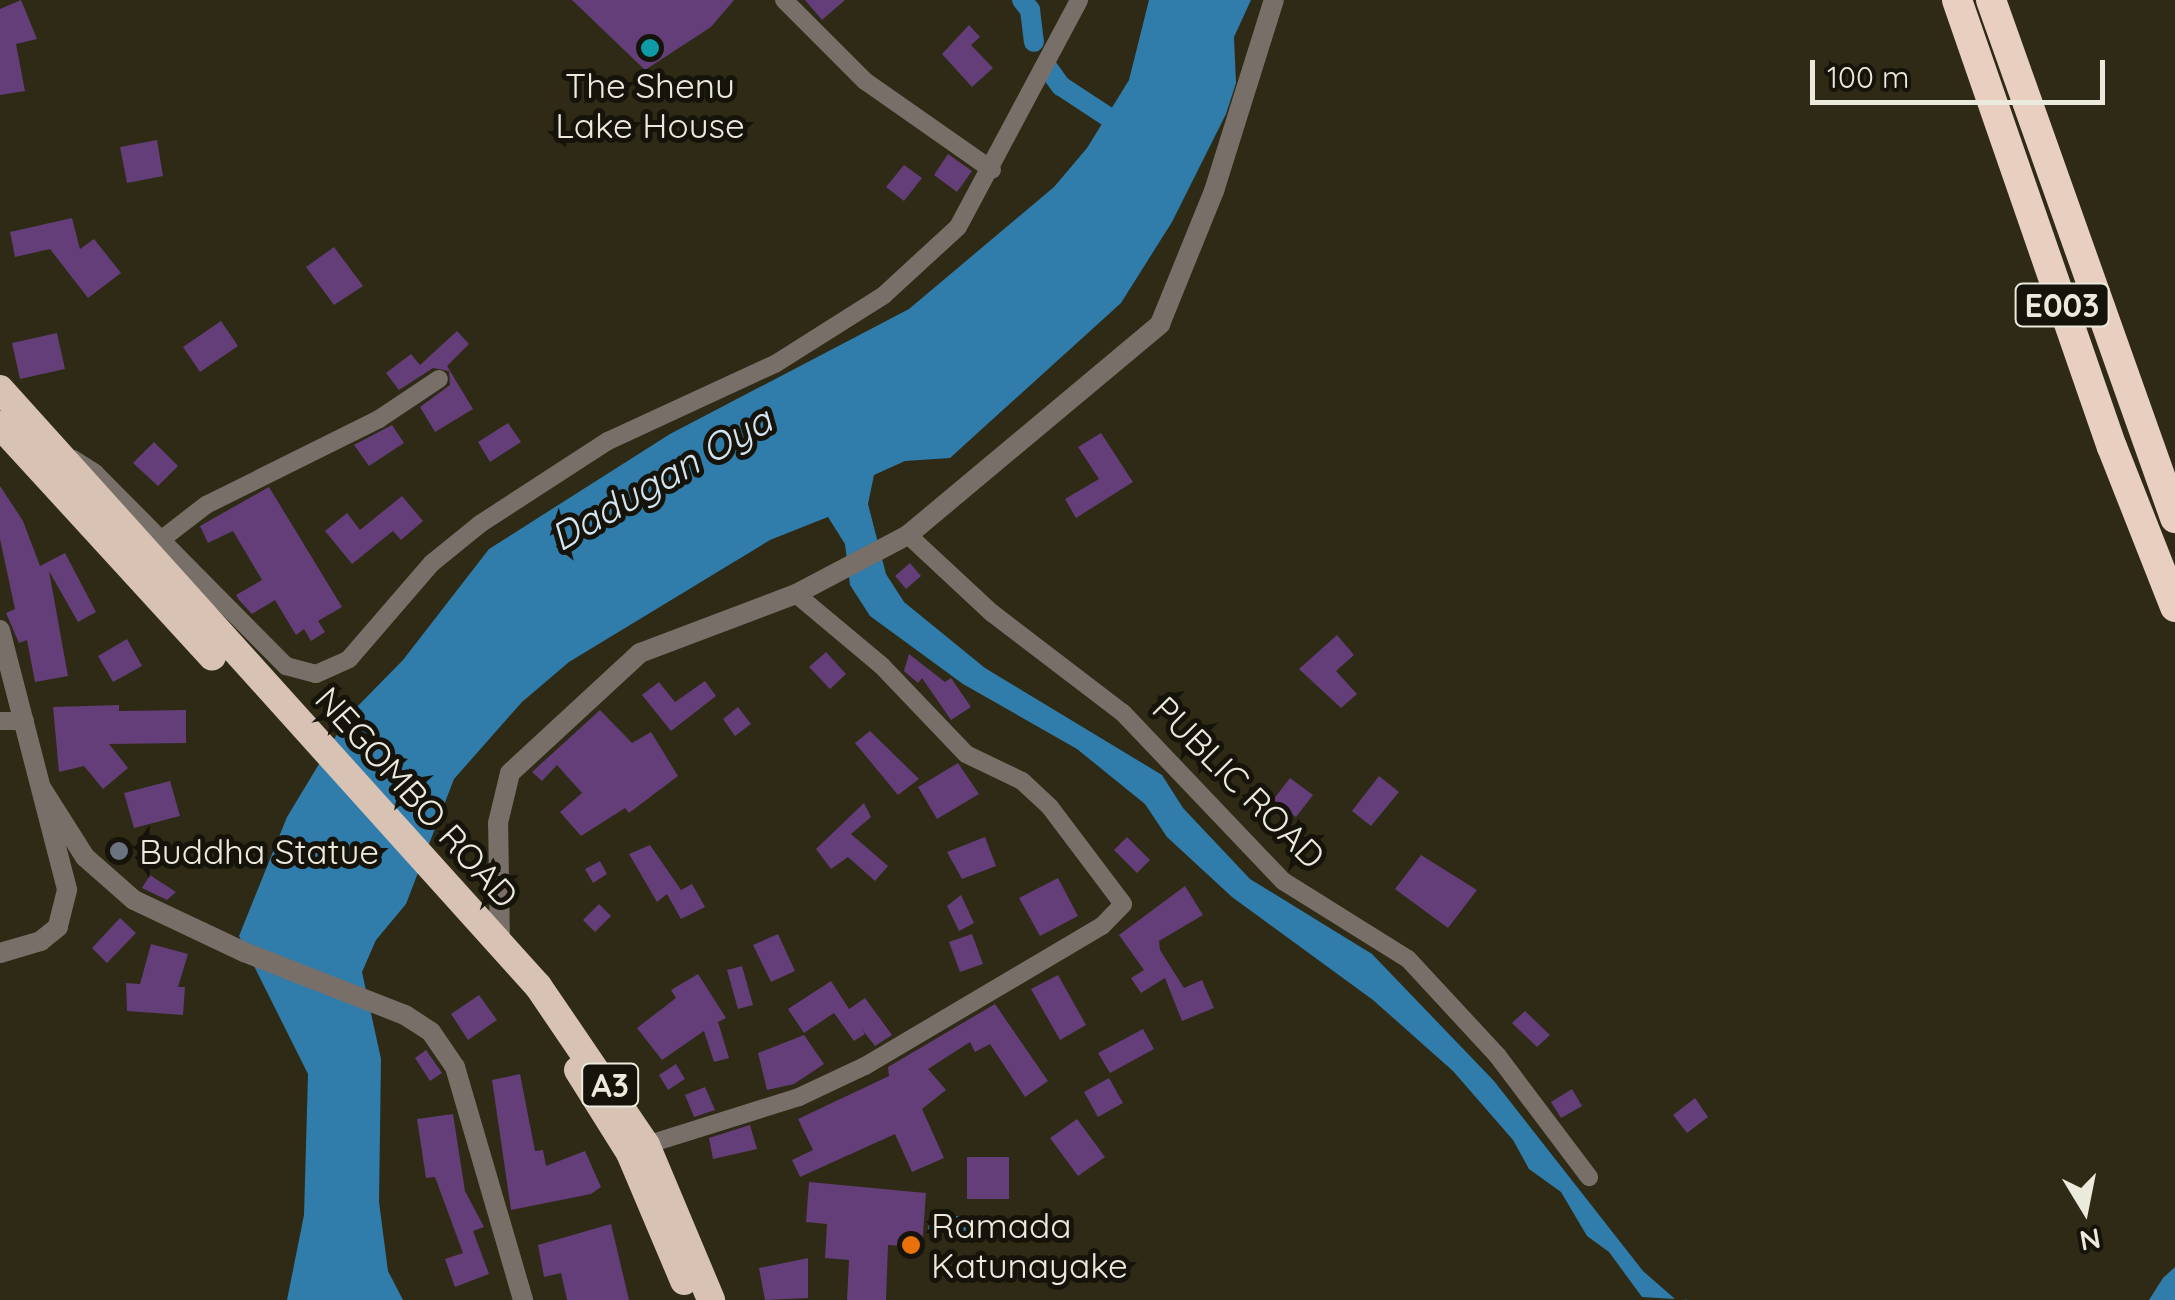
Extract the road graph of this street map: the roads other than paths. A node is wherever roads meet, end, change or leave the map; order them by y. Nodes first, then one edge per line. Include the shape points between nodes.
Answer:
1 (784, 0) edge
2 (1079, 0) edge
3 (1274, 0) edge
4 (1956, 0) edge
5 (1992, 0) edge
6 (992, 170) junction
7 (439, 379) dead end
8 (0, 389) edge
9 (0, 425) edge
10 (43, 440) junction
11 (2175, 518) edge
12 (908, 535) junction
13 (162, 540) junction
14 (796, 594) junction
15 (2175, 607) edge
16 (0, 630) edge
17 (0, 721) edge
18 (25, 722) junction
19 (294, 732) junction
20 (42, 789) junction
21 (456, 905) junction
22 (500, 944) junction
23 (0, 953) edge
24 (646, 1145) junction
25 (1589, 1177) dead end
26 (522, 1300) edge
27 (690, 1300) edge
28 (711, 1300) edge

1 - 6 street via 865,81
2 - 6 street via 1033,76
3 - 12 street via 1214,192 1160,324
4 - 15 highway, E003
5 - 11 highway, E003
6 - 13 street via 958,227 884,295 775,364 608,441 554,482 480,524 432,564 349,659 316,674 286,666
7 - 13 street via 380,419 206,505
8 - 10 highway, NEGOMBO ROAD / A3
9 - 19 highway, NEGOMBO ROAD / A3
10 - 13 street via 96,472
10 - 19 highway, NEGOMBO ROAD / A3
12 - 14 street
12 - 25 street, PUBLIC ROAD via 992,613 1123,714 1283,881 1408,959 1497,1056
14 - 22 street via 640,653 510,774 498,824
14 - 24 street via 882,666 966,754 1022,782 1050,807 1124,904 1102,926 865,1066 799,1096
16 - 18 street
17 - 18 street
18 - 20 street
19 - 21 highway, NEGOMBO ROAD / A3
20 - 23 street via 66,906 58,927 41,941
20 - 26 street via 86,857 134,900 431,1032 455,1067
21 - 22 highway, NEGOMBO ROAD / A3
21 - 27 highway, NEGOMBO ROAD / A3 via 630,1153
22 - 24 highway, NEGOMBO ROAD / A3 via 594,1062
24 - 28 highway, NEGOMBO ROAD / A3

